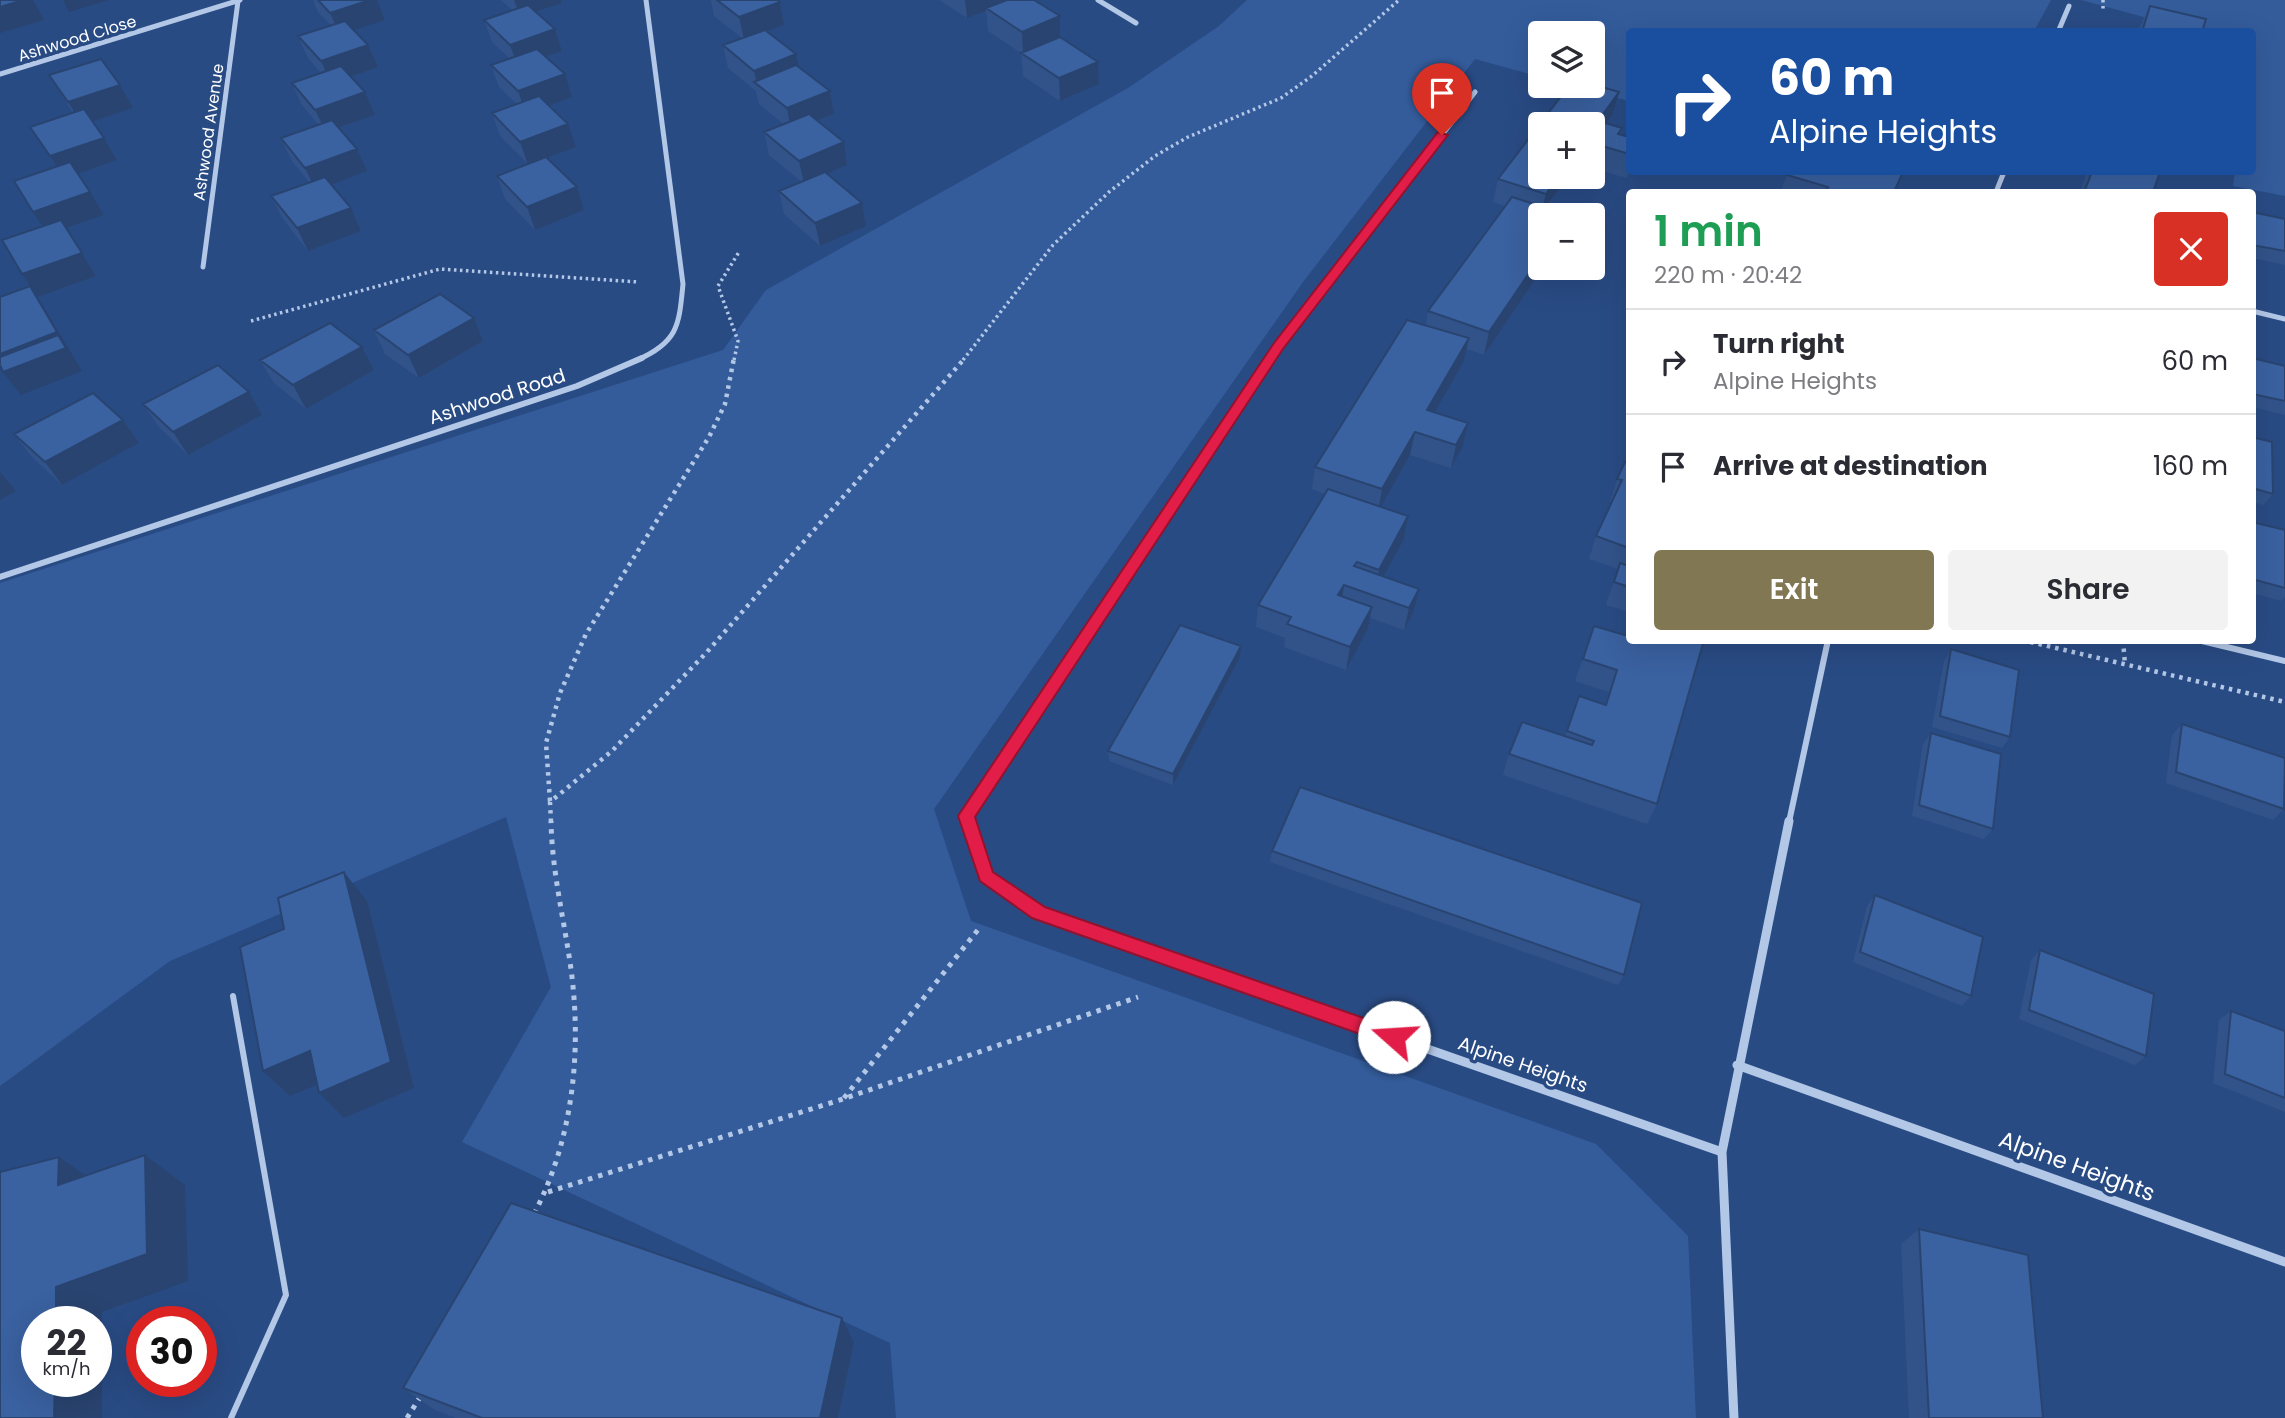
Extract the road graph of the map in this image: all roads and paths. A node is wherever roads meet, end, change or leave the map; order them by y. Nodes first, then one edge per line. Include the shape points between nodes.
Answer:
1 (646, 0) edge
2 (1098, 0) edge
3 (1399, 0) edge
4 (239, 1) edge
5 (2069, 6) dead end
6 (1136, 23) dead end
7 (2060, 28) edge
8 (0, 74) edge
9 (1475, 92) dead end
10 (739, 251) dead end
11 (203, 267) dead end
12 (639, 282) dead end
13 (2256, 313) edge
14 (2285, 319) edge
15 (251, 321) dead end
16 (0, 577) edge
17 (1827, 644) edge
18 (2038, 644) edge
19 (2123, 644) edge
20 (2214, 644) edge
21 (2285, 661) edge
22 (2125, 665) junction
23 (2285, 702) edge
24 (550, 802) junction
25 (981, 926) dead end
26 (233, 996) dead end
27 (1138, 997) dead end
28 (1737, 1065) junction
29 (843, 1099) junction
30 (1722, 1152) junction
31 (548, 1192) junction
32 (533, 1216) edge
33 (2285, 1262) edge
34 (429, 1382) edge
35 (231, 1418) edge
36 (407, 1418) edge
37 (1734, 1418) edge

1 - 16 street, Ashwood Road via 683,284 678,327 653,353 578,386
2 - 6 street
3 - 24 path via 1302,84 1269,104 1188,136 1098,201 1041,257 992,325 905,430 747,611 588,776
4 - 8 street, Ashwood Close
4 - 11 street, Ashwood Avenue
5 - 7 street
9 - 30 street, Alpine Heights via 1278,346 966,816 986,876 1039,913
10 - 24 path via 718,286 738,341 725,404 586,634 570,670 546,743
12 - 15 path via 440,269
13 - 14 street
17 - 28 street
18 - 22 path
19 - 22 path
20 - 21 street
22 - 23 path
24 - 31 path via 554,876 571,971 576,1038 569,1108
25 - 29 path
26 - 35 lane via 286,1295
27 - 29 path
28 - 30 street
28 - 33 street, Alpine Heights
29 - 31 path
30 - 37 street
31 - 32 path
34 - 36 path

